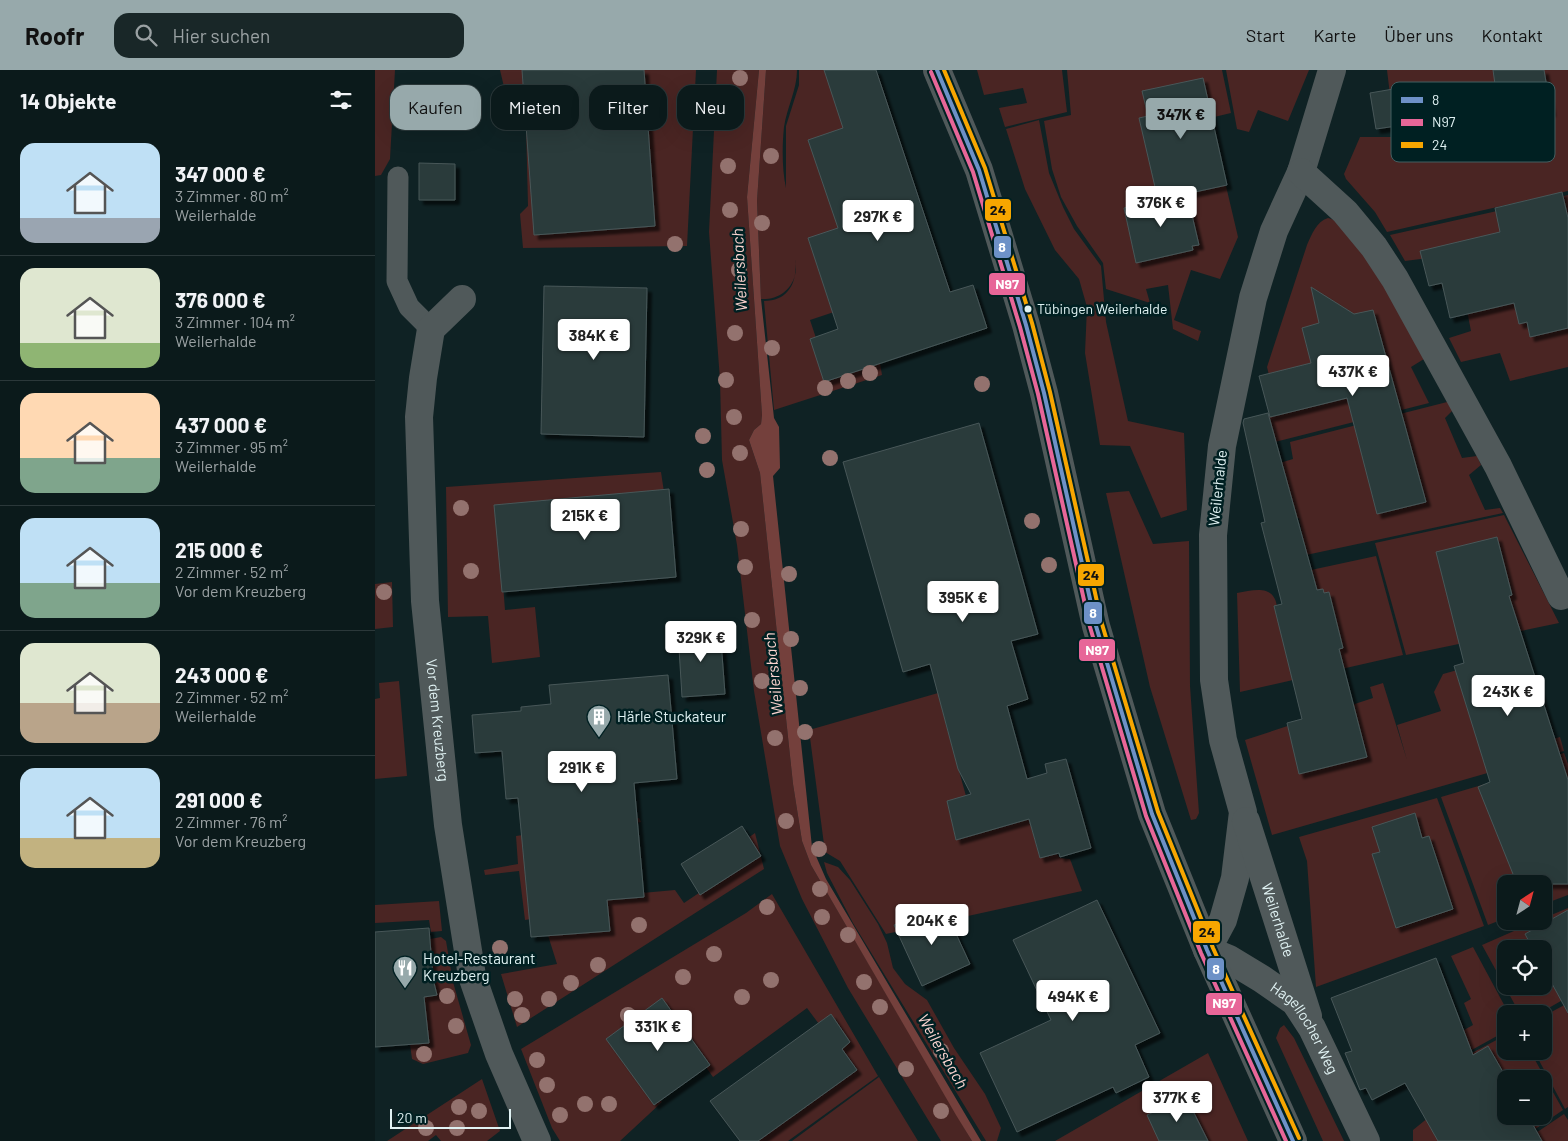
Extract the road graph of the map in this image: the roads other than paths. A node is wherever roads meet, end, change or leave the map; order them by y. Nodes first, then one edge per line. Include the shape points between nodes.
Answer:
1 (937, 70) edge
2 (1332, 70) edge
3 (1301, 172) junction
4 (398, 177) dead end
5 (462, 299) dead end
6 (431, 329) junction
7 (1561, 596) dead end
8 (1243, 812) junction
9 (1207, 950) junction
10 (1312, 1028) junction
11 (537, 1141) edge
12 (1293, 1141) edge
13 (1365, 1141) edge

1 - 9 street via 979,170 1026,324 1096,626 1152,814
2 - 3 street, Weilerhalde
3 - 7 street via 1345,212 1395,279 1498,466
3 - 8 street, Weilerhalde via 1274,231 1253,298 1222,446 1213,535 1214,680 1223,740
4 - 6 lane via 397,281 409,307
5 - 6 street
6 - 11 street, Vor dem Kreuzberg via 419,417 425,601 448,825 472,976 499,1054
8 - 9 street, Weilerhalde via 1235,878 1223,920
8 - 10 street, Weilerhalde
9 - 10 street, Hagellocher Weg via 1229,959 1281,991 1295,1002
9 - 12 street
10 - 13 street, Hagellocher Weg

